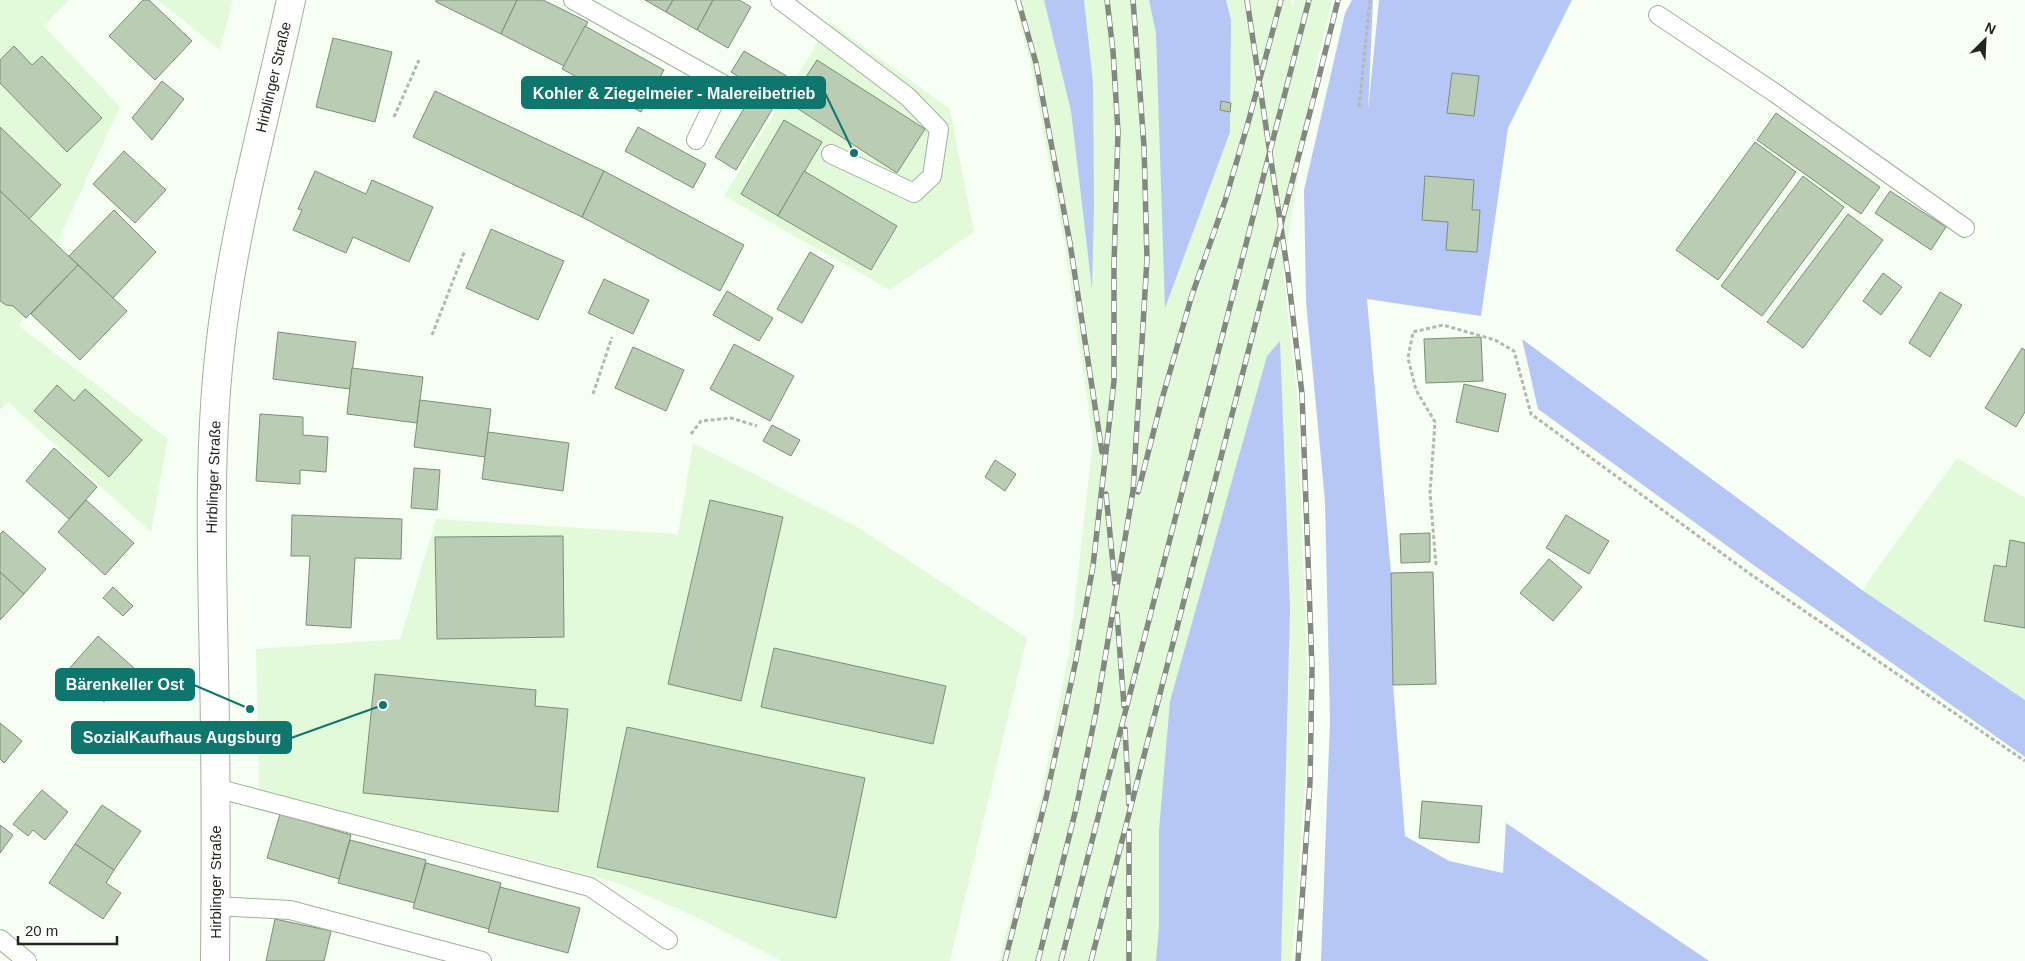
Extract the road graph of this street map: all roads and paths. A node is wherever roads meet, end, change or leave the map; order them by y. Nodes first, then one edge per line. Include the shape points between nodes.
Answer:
1 (291, 0) edge
2 (573, 0) edge
3 (780, 0) edge
4 (1370, 0) edge
5 (1658, 14) dead end
6 (419, 60) dead end
7 (1359, 107) dead end
8 (394, 117) dead end
9 (696, 140) dead end
10 (831, 154) dead end
11 (1965, 228) dead end
12 (465, 250) dead end
13 (432, 335) dead end
14 (612, 337) dead end
15 (593, 394) dead end
16 (757, 426) dead end
17 (691, 434) dead end
18 (1436, 565) dead end
19 (2025, 761) edge
20 (216, 788) junction
21 (216, 906) junction
22 (0, 939) edge
23 (668, 940) dead end
24 (27, 961) edge
25 (215, 961) edge
26 (482, 961) edge

1 - 20 street, Hirblinger Straße via 231,266 220,350 213,444 211,570
2 - 9 lane via 723,84
3 - 10 lane via 908,98 939,129 932,176 914,193
4 - 7 path
5 - 11 lane
6 - 8 path
12 - 13 path
14 - 15 path
16 - 17 path via 731,418 702,421
18 - 19 path via 1430,493 1435,422 1416,390 1408,358 1413,332 1443,325 1495,340 1514,351 1531,414 1753,576
20 - 21 street, Hirblinger Straße
20 - 23 lane via 590,887
21 - 25 street, Hirblinger Straße
21 - 26 lane via 290,910
22 - 24 lane

